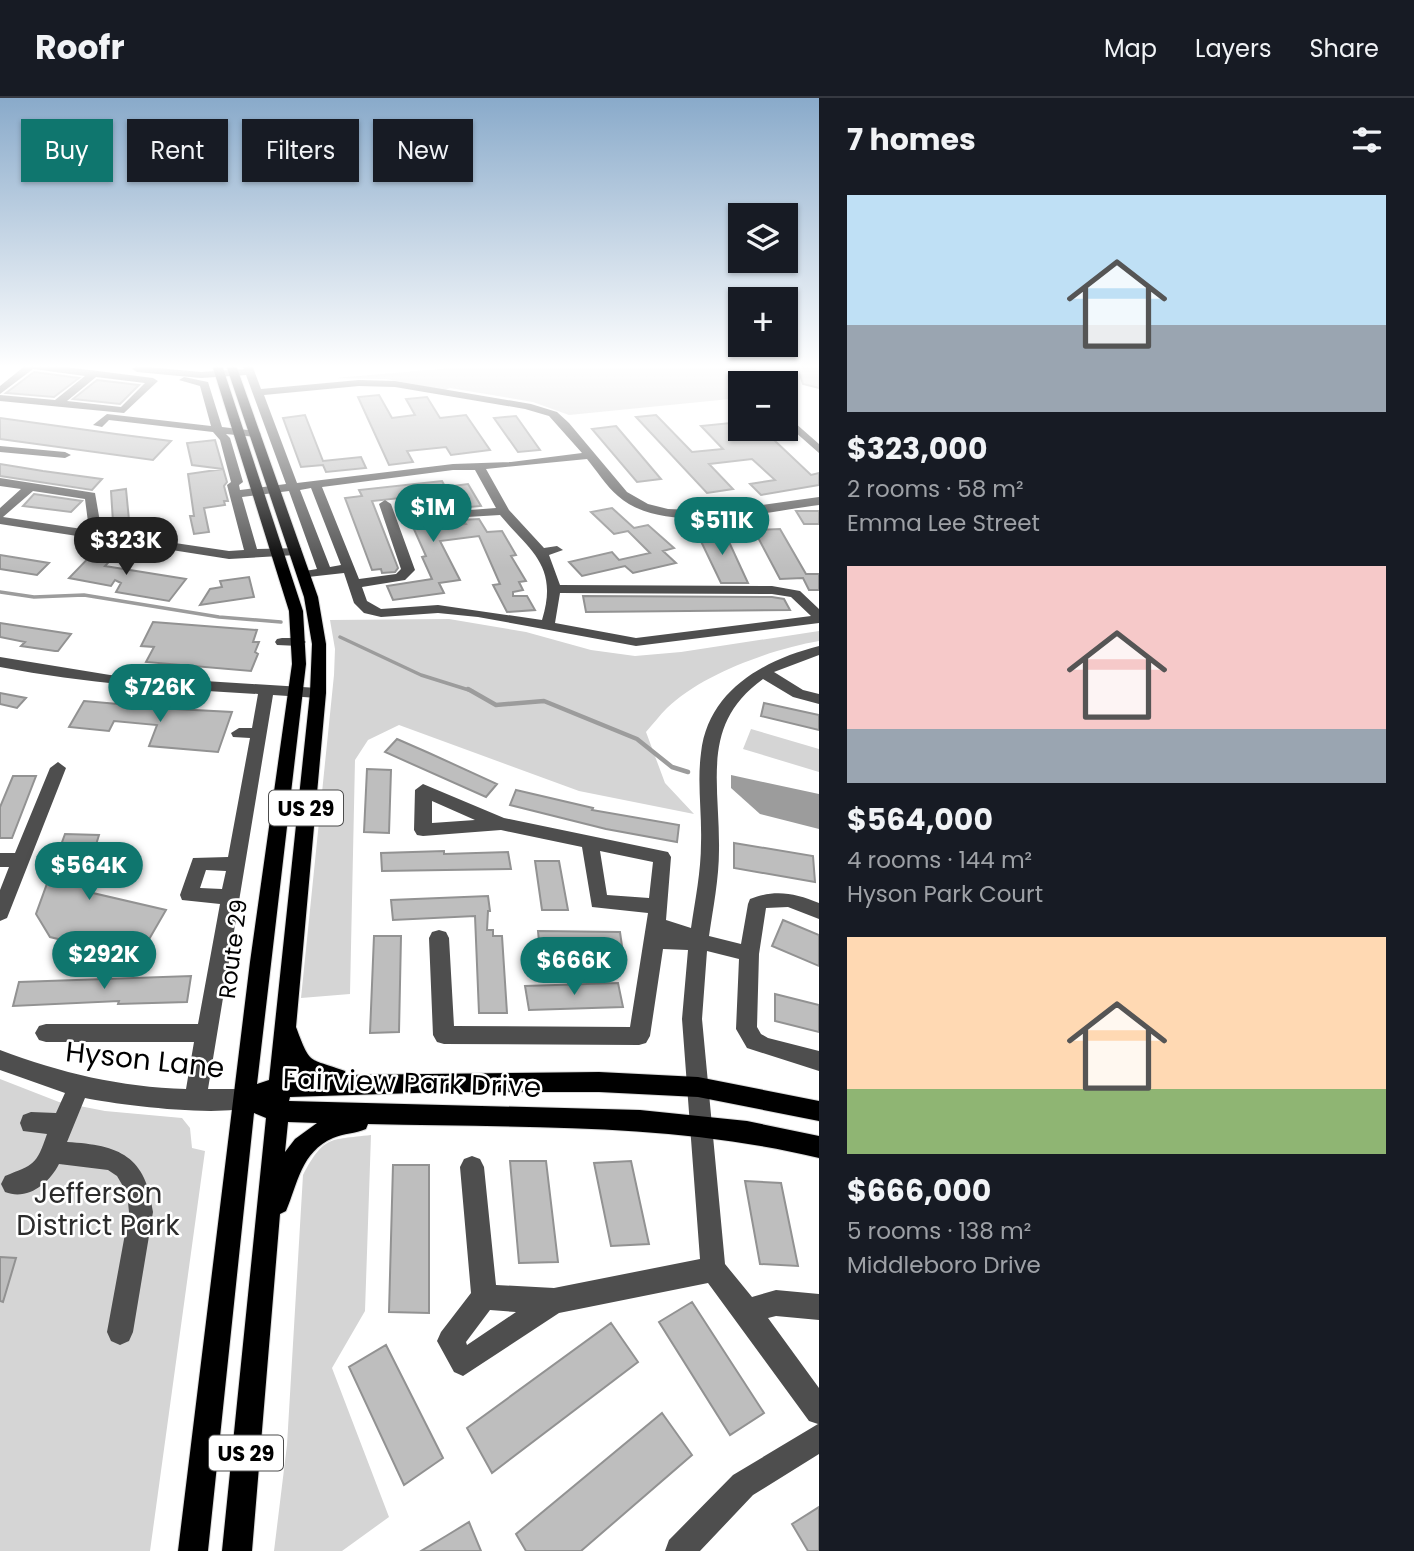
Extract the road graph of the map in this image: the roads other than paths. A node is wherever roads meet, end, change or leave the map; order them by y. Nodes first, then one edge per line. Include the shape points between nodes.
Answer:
1 (219, 433) edge
2 (239, 433) joint
3 (262, 433) edge
4 (570, 433) edge
5 (801, 433) edge
6 (256, 435) joint
7 (0, 449) edge
8 (819, 450) edge
9 (65, 455) dead end
10 (589, 455) junction
11 (248, 461) junction
12 (232, 463) junction
13 (480, 467) junction
14 (0, 482) edge
15 (315, 484) junction
16 (30, 487) junction
17 (270, 487) junction
18 (237, 488) junction
19 (440, 496) dead end
20 (819, 500) edge
21 (385, 504) dead end
22 (503, 511) junction
23 (0, 514) edge
24 (0, 520) edge
25 (81, 538) junction
26 (557, 550) dead end
27 (288, 552) junction
28 (539, 552) junction
29 (252, 555) junction
30 (349, 568) junction
31 (325, 572) junction
32 (304, 575) junction
33 (354, 584) junction
34 (556, 589) junction
35 (819, 617) edge
36 (547, 627) junction
37 (282, 642) dead end
38 (299, 642) junction
39 (819, 650) edge
40 (0, 662) edge
41 (763, 672) junction
42 (263, 689) junction
43 (296, 693) junction
44 (318, 693) junction
45 (819, 699) edge
46 (239, 733) dead end
47 (259, 733) junction
48 (58, 768) dead end
49 (501, 824) dead end
50 (590, 842) junction
51 (0, 860) edge
52 (21, 860) junction
53 (236, 864) junction
54 (231, 897) junction
55 (819, 911) edge
56 (0, 913) edge
57 (656, 924) junction
58 (439, 938) dead end
59 (698, 941) junction
60 (749, 954) junction
61 (285, 1013) junction
62 (46, 1033) dead end
63 (207, 1033) junction
64 (0, 1060) edge
65 (819, 1061) edge
66 (446, 1083) junction
67 (698, 1087) junction
68 (78, 1088) junction
69 (245, 1099) junction
70 (277, 1099) junction
71 (195, 1100) junction
72 (819, 1111) edge
73 (445, 1115) junction
74 (32, 1123) dead end
75 (701, 1123) junction
76 (62, 1124) junction
77 (819, 1147) edge
78 (52, 1153) junction
79 (471, 1167) dead end
80 (13, 1184) dead end
81 (265, 1260) junction
82 (713, 1269) junction
83 (484, 1297) junction
84 (554, 1301) junction
85 (819, 1307) edge
86 (747, 1311) junction
87 (120, 1332) dead end
88 (819, 1411) edge
89 (819, 1438) edge
90 (193, 1551) edge
91 (237, 1551) edge
92 (680, 1551) edge

1 - 12 street via 225,438
2 - 6 street
2 - 11 main road, Route 29 / US 29
3 - 17 street
4 - 10 street
5 - 8 street
6 - 17 main road, Route 29 / US 29
7 - 9 street
10 - 13 street
10 - 20 street via 623,495 662,512 699,516
11 - 12 street
11 - 17 main road, Route 29 / US 29
12 - 18 street
13 - 15 street
13 - 22 street
14 - 16 street
15 - 17 street
15 - 30 street
16 - 23 street
16 - 25 street via 91,496 94,522
17 - 18 street
17 - 27 main road, Route 29 / US 29
17 - 31 street
18 - 29 street
19 - 22 street via 454,515
21 - 33 street via 408,570 400,577
22 - 28 street
24 - 25 street
25 - 29 street
26 - 28 street
27 - 29 street
27 - 32 main road, Route 29 / US 29
27 - 38 main road, Route 29 / US 29
28 - 34 street
30 - 31 street
30 - 33 street
31 - 32 street
32 - 44 main road, Route 29 / US 29 via 318,636
33 - 36 street via 361,603 381,613 438,609
34 - 35 street via 772,590 795,594
34 - 36 street
35 - 36 street via 636,642
37 - 38 street
38 - 43 main road, Route 29 / US 29
39 - 41 street
40 - 42 street via 222,695
41 - 45 street via 798,694
41 - 59 street via 728,701 712,730 708,772 711,843
42 - 43 street
42 - 47 street
43 - 44 street
43 - 69 main road, Route 29 / US 29
44 - 61 main road, Route 29 / US 29
46 - 47 street
47 - 53 street
48 - 52 street
49 - 50 street
50 - 57 street via 599,902
50 - 57 street via 662,858
51 - 52 street
52 - 56 street
53 - 54 street
53 - 54 street via 199,863 189,895
54 - 63 street
55 - 60 street via 780,898 757,904
57 - 58 street via 639,1036 444,1035
57 - 59 street via 677,944
59 - 60 street
59 - 67 street via 692,1019
60 - 65 street via 746,1029 754,1041 765,1046
61 - 66 main road via 291,1050 306,1070 325,1077
61 - 70 main road, Route 29 / US 29
62 - 63 street
63 - 71 street
64 - 68 street, Hyson Lane
66 - 67 main road, Fairview Park Drive
66 - 70 main road, Fairview Park Drive
67 - 72 main road, Fairview Park Drive
67 - 75 street
68 - 71 street, Hyson Lane
68 - 76 street
69 - 70 main road, Fairview Park Drive
69 - 71 street, Hyson Lane
69 - 90 main road, Route 29 / US 29
70 - 73 main road, Fairview Park Drive
70 - 81 main road, Route 29 / US 29
73 - 75 main road, Fairview Park Drive
73 - 81 main road via 349,1122 321,1130 309,1139 288,1167
74 - 76 street
75 - 77 main road, Fairview Park Drive
75 - 82 street
76 - 78 street
78 - 80 street via 43,1172 33,1180
78 - 87 street via 113,1158 123,1165 141,1196
79 - 83 street
81 - 91 main road, Route 29 / US 29
82 - 84 street
82 - 86 street
83 - 84 street
83 - 84 street via 450,1340 463,1363
85 - 86 street via 776,1303
86 - 88 street
89 - 92 street via 743,1485

